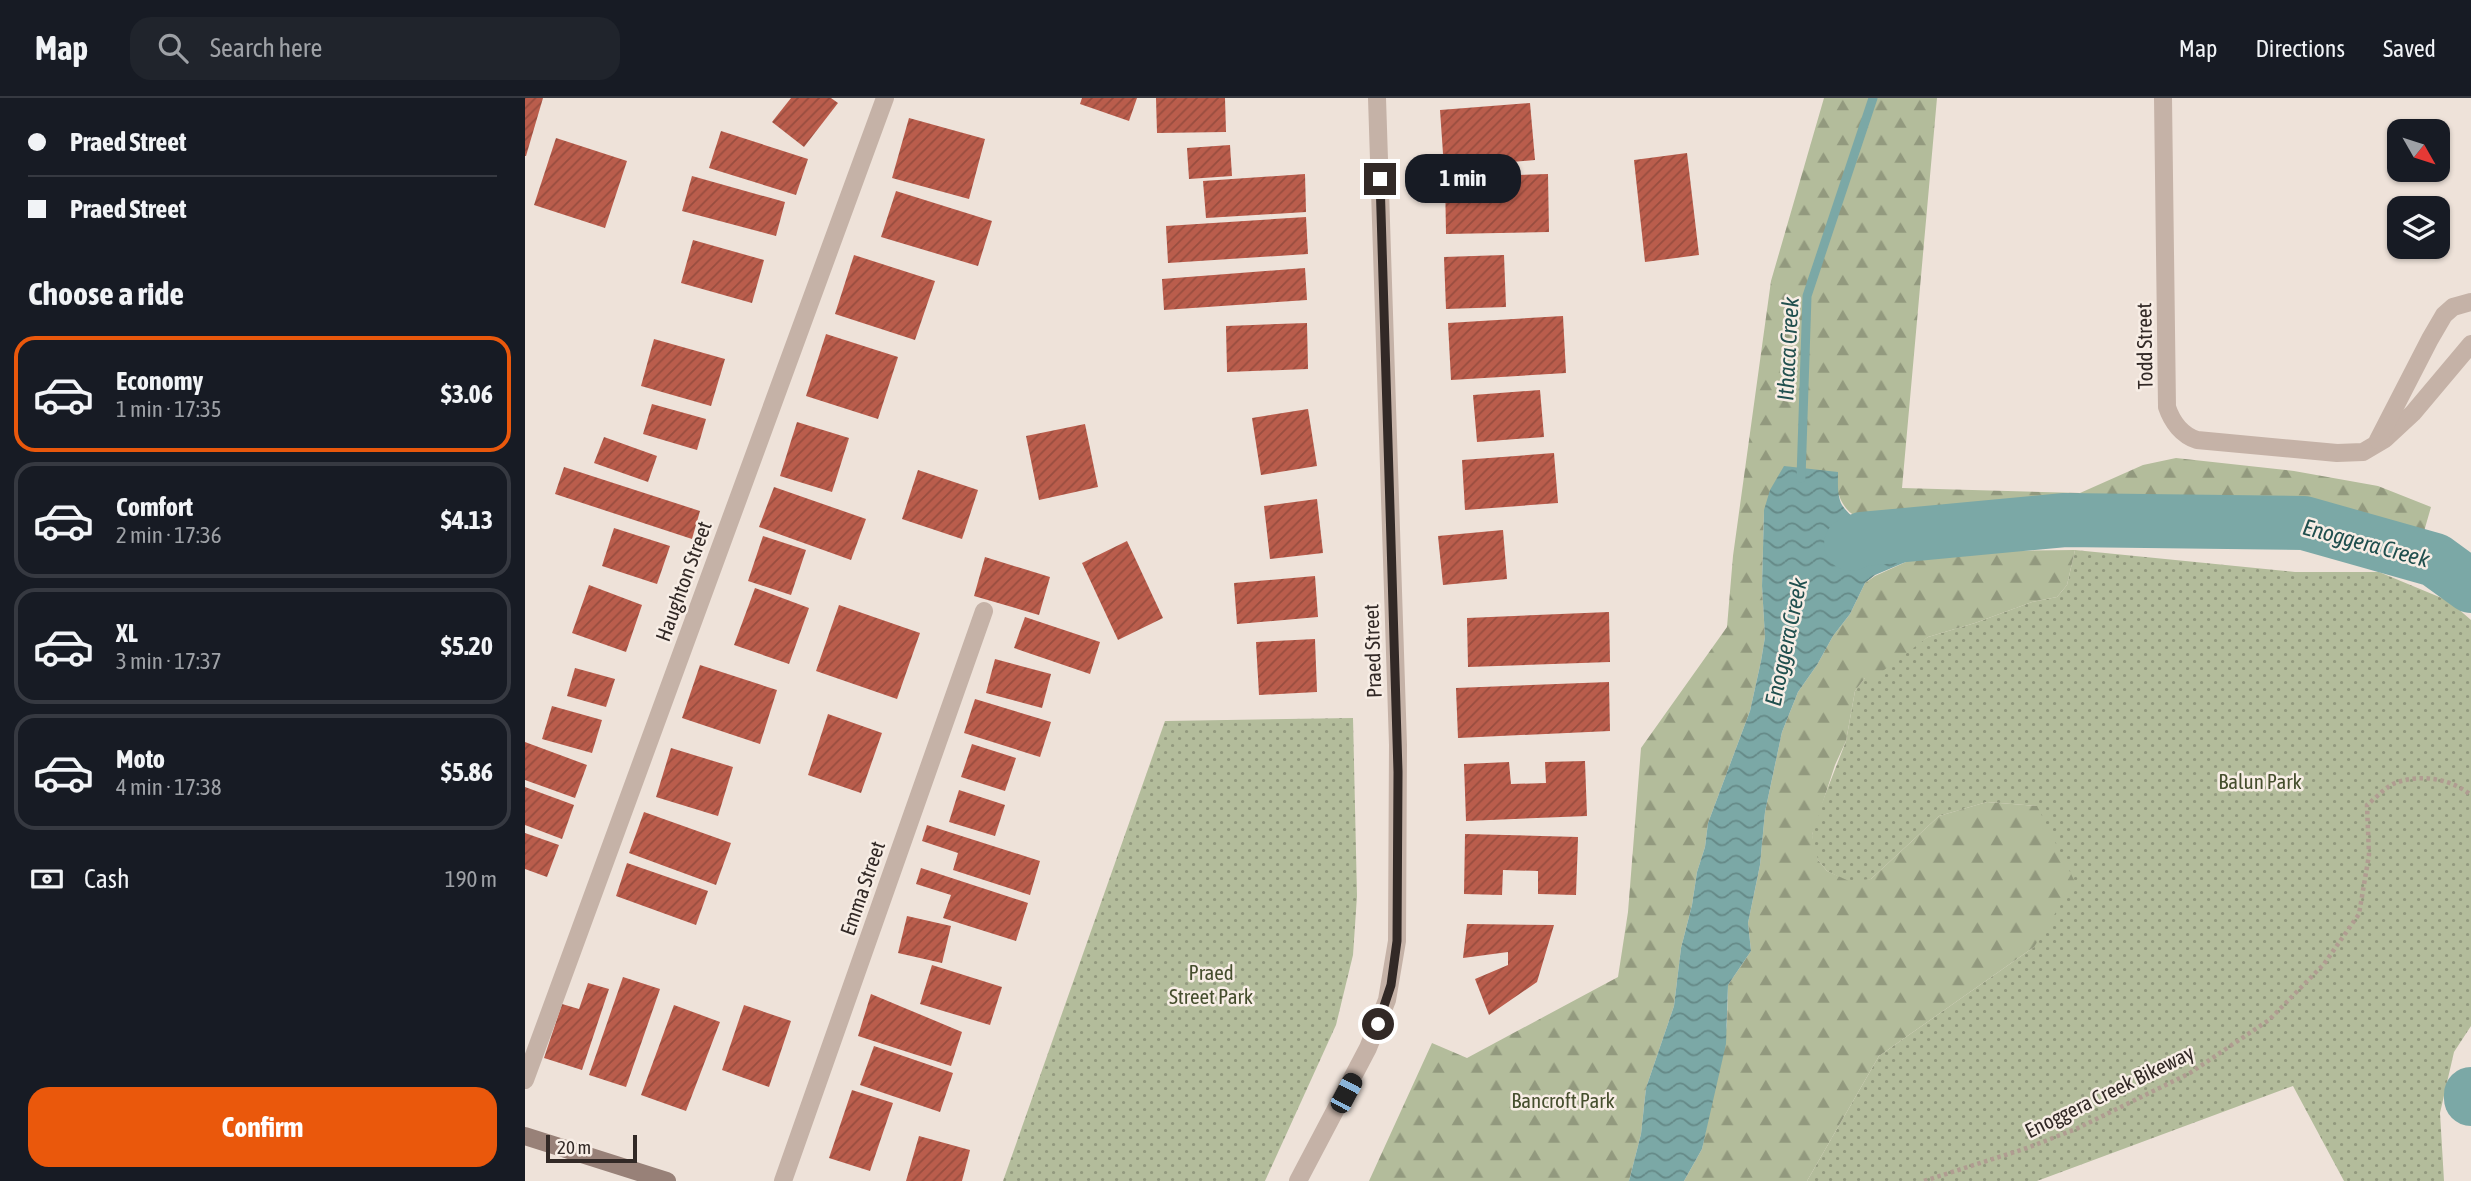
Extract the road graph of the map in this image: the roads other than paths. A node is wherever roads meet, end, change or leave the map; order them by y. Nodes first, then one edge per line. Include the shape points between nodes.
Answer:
1 (885, 98) edge
2 (1377, 98) edge
3 (2163, 98) edge
4 (2471, 302) edge
5 (2471, 344) edge
6 (2375, 446) junction
7 (984, 611) dead end
8 (525, 1080) edge
9 (525, 1136) edge
10 (667, 1181) edge
11 (783, 1181) edge
12 (1298, 1181) edge

1 - 8 street, Haughton Street
2 - 12 street, Praed Street via 1398,745 1397,941 1387,1000 1369,1048
3 - 6 street, Todd Street via 2169,413 2193,439 2337,453 2357,453
4 - 6 street via 2453,307 2440,321
5 - 6 street via 2421,405
7 - 11 street, Emma Street
9 - 10 street

